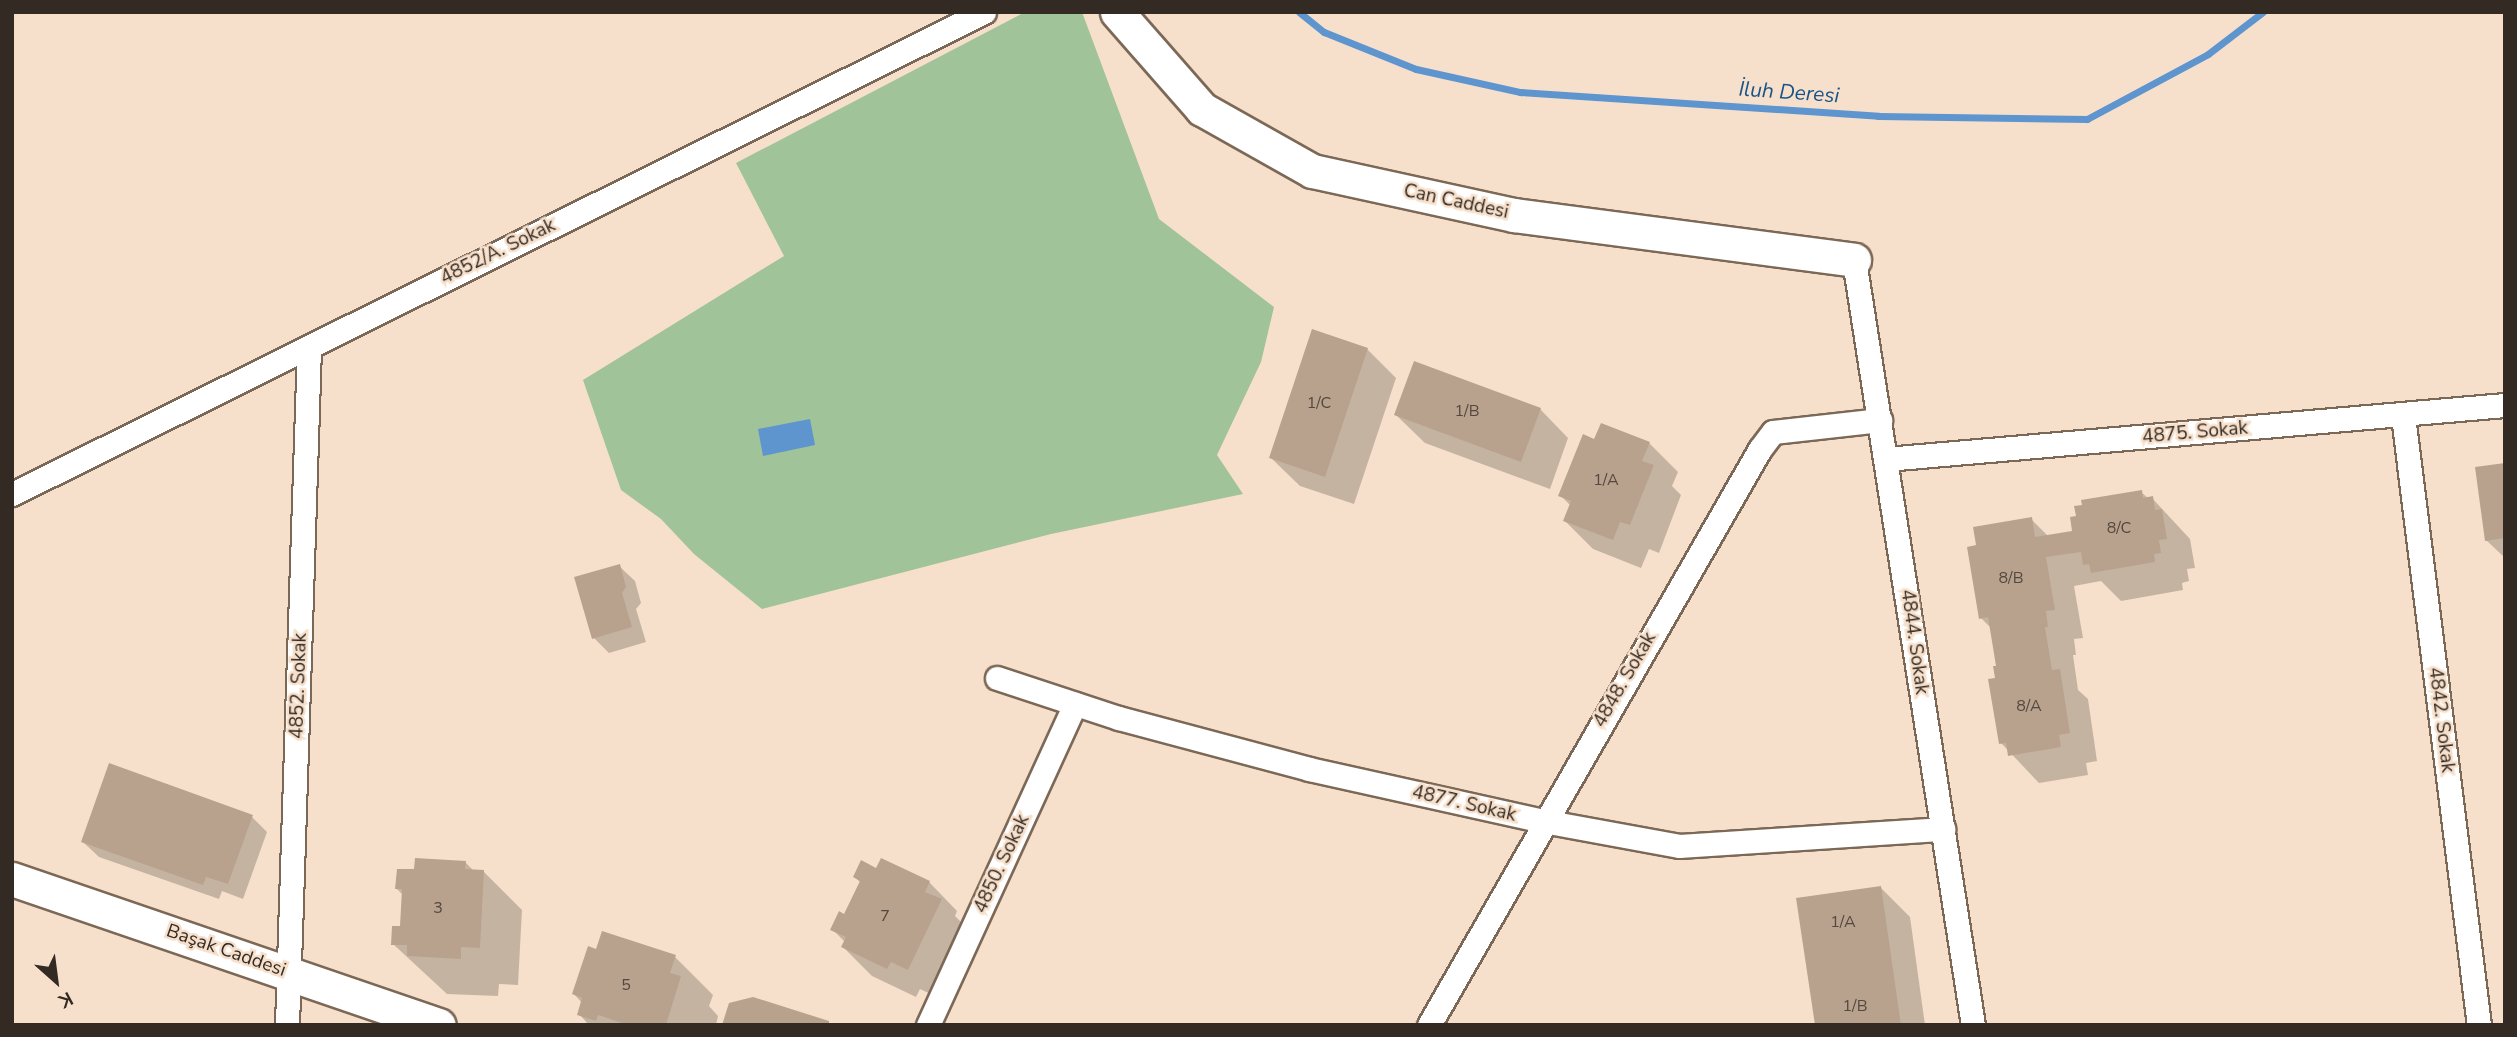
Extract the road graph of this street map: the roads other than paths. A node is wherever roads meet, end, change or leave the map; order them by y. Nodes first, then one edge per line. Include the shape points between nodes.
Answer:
1 (984, 12) edge
2 (1117, 12) edge
3 (1854, 260) joint
4 (309, 346) junction
5 (2505, 405) edge
6 (2403, 416) junction
7 (1880, 420) junction
8 (1886, 459) junction
9 (12, 494) edge
10 (998, 678) dead end
11 (1075, 704) junction
12 (1543, 821) junction
13 (1943, 829) junction
14 (12, 879) edge
15 (291, 972) junction
16 (288, 1025) edge
17 (439, 1025) edge
18 (928, 1025) edge
19 (1429, 1025) edge
20 (1973, 1025) edge
21 (2479, 1025) edge

1 - 4 street, 4852/A. Sokak
2 - 3 street, Can Caddesi via 1202,109 1312,171 1514,215
3 - 7 street, 4844. Sokak
4 - 9 street, 4852/A. Sokak
4 - 15 street, 4852. Sokak
5 - 6 street, 4875. Sokak
6 - 8 street, 4875. Sokak
6 - 21 street, 4842. Sokak
7 - 8 street, 4844. Sokak
7 - 12 street, 4848. Sokak via 1773,432
8 - 13 street, 4844. Sokak
10 - 11 street, 4877. Sokak
11 - 12 street, 4877. Sokak via 1309,769
11 - 18 street, 4850. Sokak
12 - 13 street, 4877. Sokak via 1679,846
12 - 19 street, 4848. Sokak
13 - 20 street, 4844. Sokak
14 - 15 street, Başak Caddesi
15 - 16 street, 4852. Sokak
15 - 17 street, Başak Caddesi

